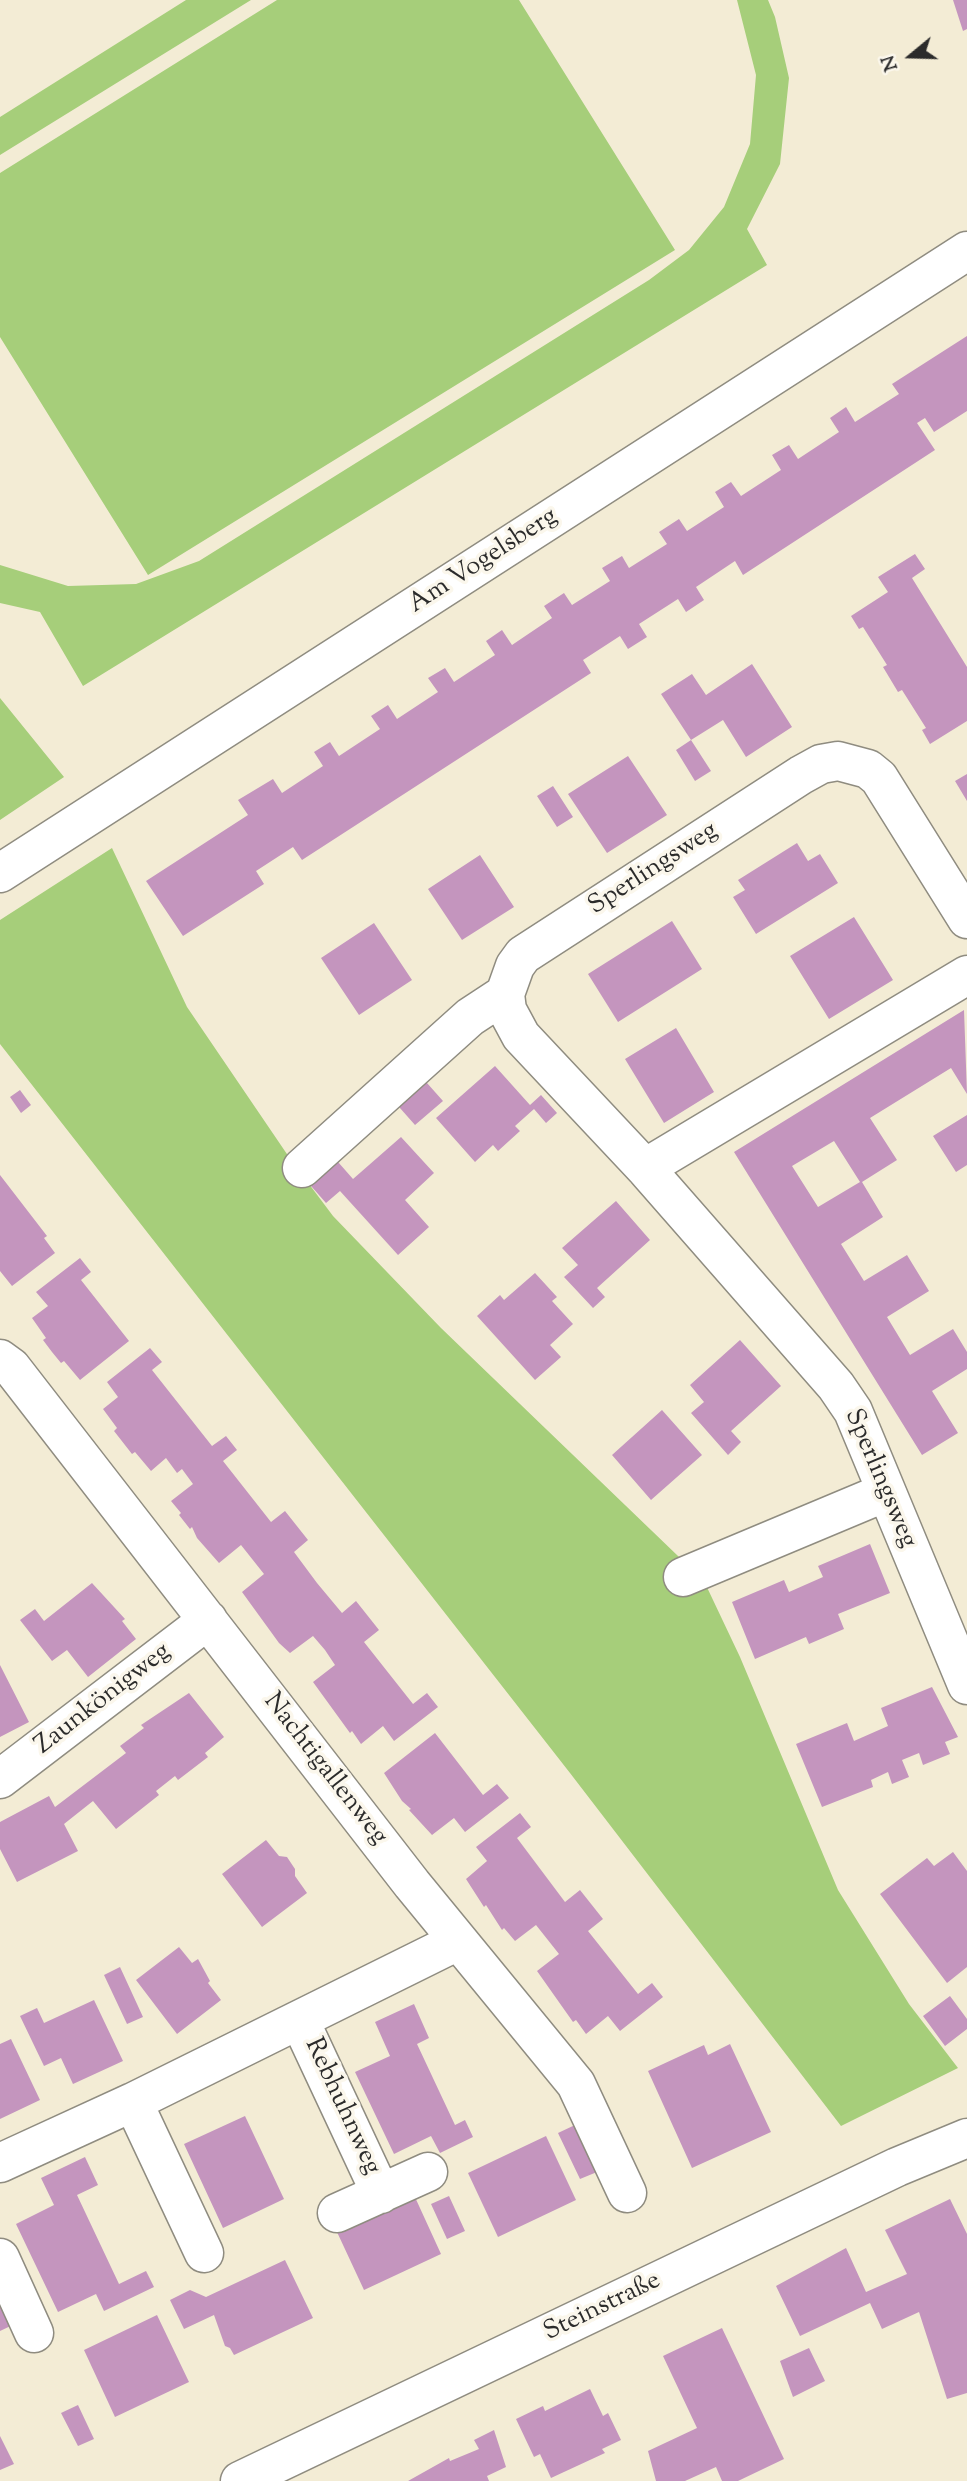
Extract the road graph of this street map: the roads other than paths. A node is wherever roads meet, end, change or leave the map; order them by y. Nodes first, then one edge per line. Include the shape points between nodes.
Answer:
1 (967, 251) edge
2 (0, 873) edge
3 (967, 919) edge
4 (967, 975) edge
5 (505, 994) junction
6 (302, 1168) dead end
7 (645, 1168) junction
8 (0, 1359) edge
9 (886, 1492) junction
10 (683, 1577) dead end
11 (208, 1620) junction
12 (967, 1685) edge
13 (0, 1779) edge
14 (458, 1941) junction
15 (300, 2021) junction
16 (133, 2102) junction
17 (967, 2138) edge
18 (0, 2163) edge
19 (428, 2172) dead end
20 (627, 2193) dead end
21 (381, 2194) junction
22 (337, 2213) dead end
23 (204, 2253) dead end
24 (0, 2258) edge
25 (34, 2333) dead end
26 (240, 2481) edge

1 - 2 street, Am Vogelsberg
3 - 5 street, Sperlingsweg via 879,778 868,769 838,761 801,775 523,956 514,966
4 - 7 street
5 - 6 street via 470,1017
5 - 7 street, Sperlingsweg via 507,1010 521,1036
7 - 9 street, Sperlingsweg via 836,1386 853,1411
8 - 11 street, Nachtigallenweg via 11,1367
9 - 10 street
9 - 12 street, Sperlingsweg
11 - 13 street, Zaunkönigweg
11 - 14 street, Nachtigallenweg
14 - 15 street, Rebhuhnweg
14 - 20 street, Nachtigallenweg via 576,2084
15 - 16 street, Rebhuhnweg
15 - 21 street, Rebhuhnweg
16 - 18 street, Rebhuhnweg
16 - 23 street
17 - 26 street, Steinstraße
19 - 21 street, Rebhuhnweg
21 - 22 street, Rebhuhnweg
24 - 25 street

